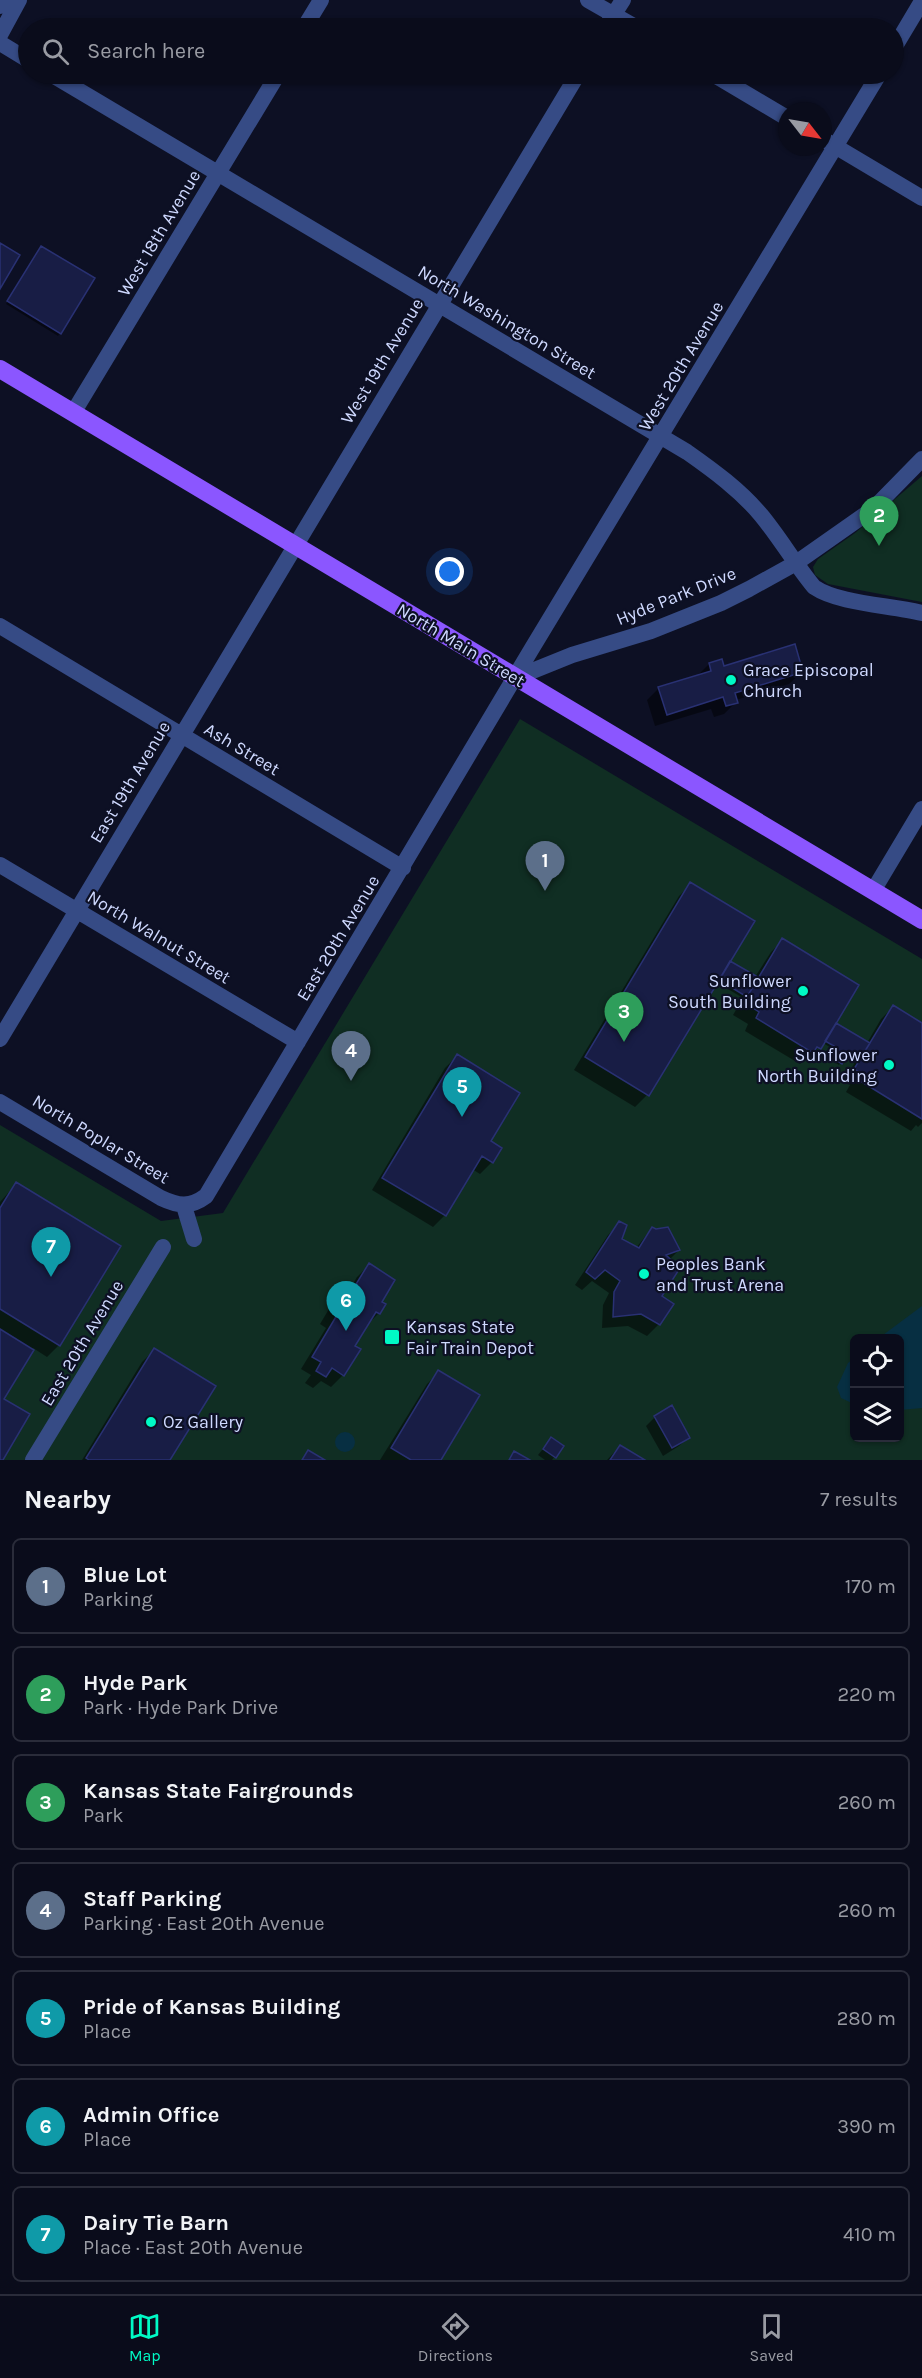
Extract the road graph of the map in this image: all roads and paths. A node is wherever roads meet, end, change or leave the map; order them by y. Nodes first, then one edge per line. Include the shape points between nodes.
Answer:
1 (4, 0) edge
2 (19, 0) edge
3 (321, 0) edge
4 (588, 0) edge
5 (922, 1) edge
6 (0, 6) edge
7 (614, 14) edge
8 (310, 18) edge
9 (904, 31) edge
10 (0, 35) edge
11 (0, 43) edge
12 (18, 54) edge
13 (68, 84) edge
14 (272, 84) edge
15 (572, 84) edge
16 (730, 84) edge
17 (872, 84) edge
18 (778, 113) edge
19 (832, 139) edge
20 (832, 145) edge
21 (822, 156) edge
22 (218, 174) junction
23 (922, 198) edge
24 (438, 304) junction
25 (0, 369) edge
26 (73, 413) junction
27 (661, 436) junction
28 (922, 459) edge
29 (294, 546) junction
30 (796, 563) junction
31 (922, 613) edge
32 (0, 626) edge
33 (515, 678) junction
34 (181, 735) junction
35 (922, 809) edge
36 (0, 865) edge
37 (403, 868) junction
38 (873, 891) junction
39 (77, 910) junction
40 (922, 920) edge
41 (0, 1039) edge
42 (298, 1042) junction
43 (0, 1102) edge
44 (184, 1206) junction
45 (194, 1239) dead end
46 (163, 1247) dead end
47 (33, 1460) edge

1 - 6 street
2 - 10 street
3 - 8 street
4 - 7 street
5 - 9 street
11 - 12 street
13 - 22 street, North Washington Street
14 - 22 street, West 18th Avenue
15 - 24 street, West 19th Avenue
16 - 18 street
17 - 19 street, West 20th Avenue
20 - 23 street
21 - 27 street, West 20th Avenue
22 - 24 street, North Washington Street
22 - 26 street, West 18th Avenue
24 - 27 street, North Washington Street
24 - 29 street, West 19th Avenue
25 - 26 main road, North Main Street
26 - 29 main road, North Main Street
27 - 30 street, North Washington Street via 714,471 744,497
27 - 33 street, West 20th Avenue
28 - 30 street, Hyde Park Drive via 873,509
29 - 33 main road, North Main Street
29 - 34 street, East 19th Avenue
30 - 31 street, North Washington Street via 814,587 829,596
30 - 33 street, Hyde Park Drive via 703,611
32 - 34 street, Ash Street
33 - 37 street, East 20th Avenue
33 - 38 main road, North Main Street
34 - 37 street, Ash Street
34 - 39 street, East 19th Avenue
35 - 38 street
36 - 39 street, North Walnut Street
37 - 42 street, East 20th Avenue
38 - 40 main road, North Main Street
39 - 41 street, East 19th Avenue
39 - 42 street, North Walnut Street
42 - 44 street, East 20th Avenue via 206,1196
43 - 44 street, North Poplar Street via 161,1198
44 - 45 street
46 - 47 street, East 20th Avenue

